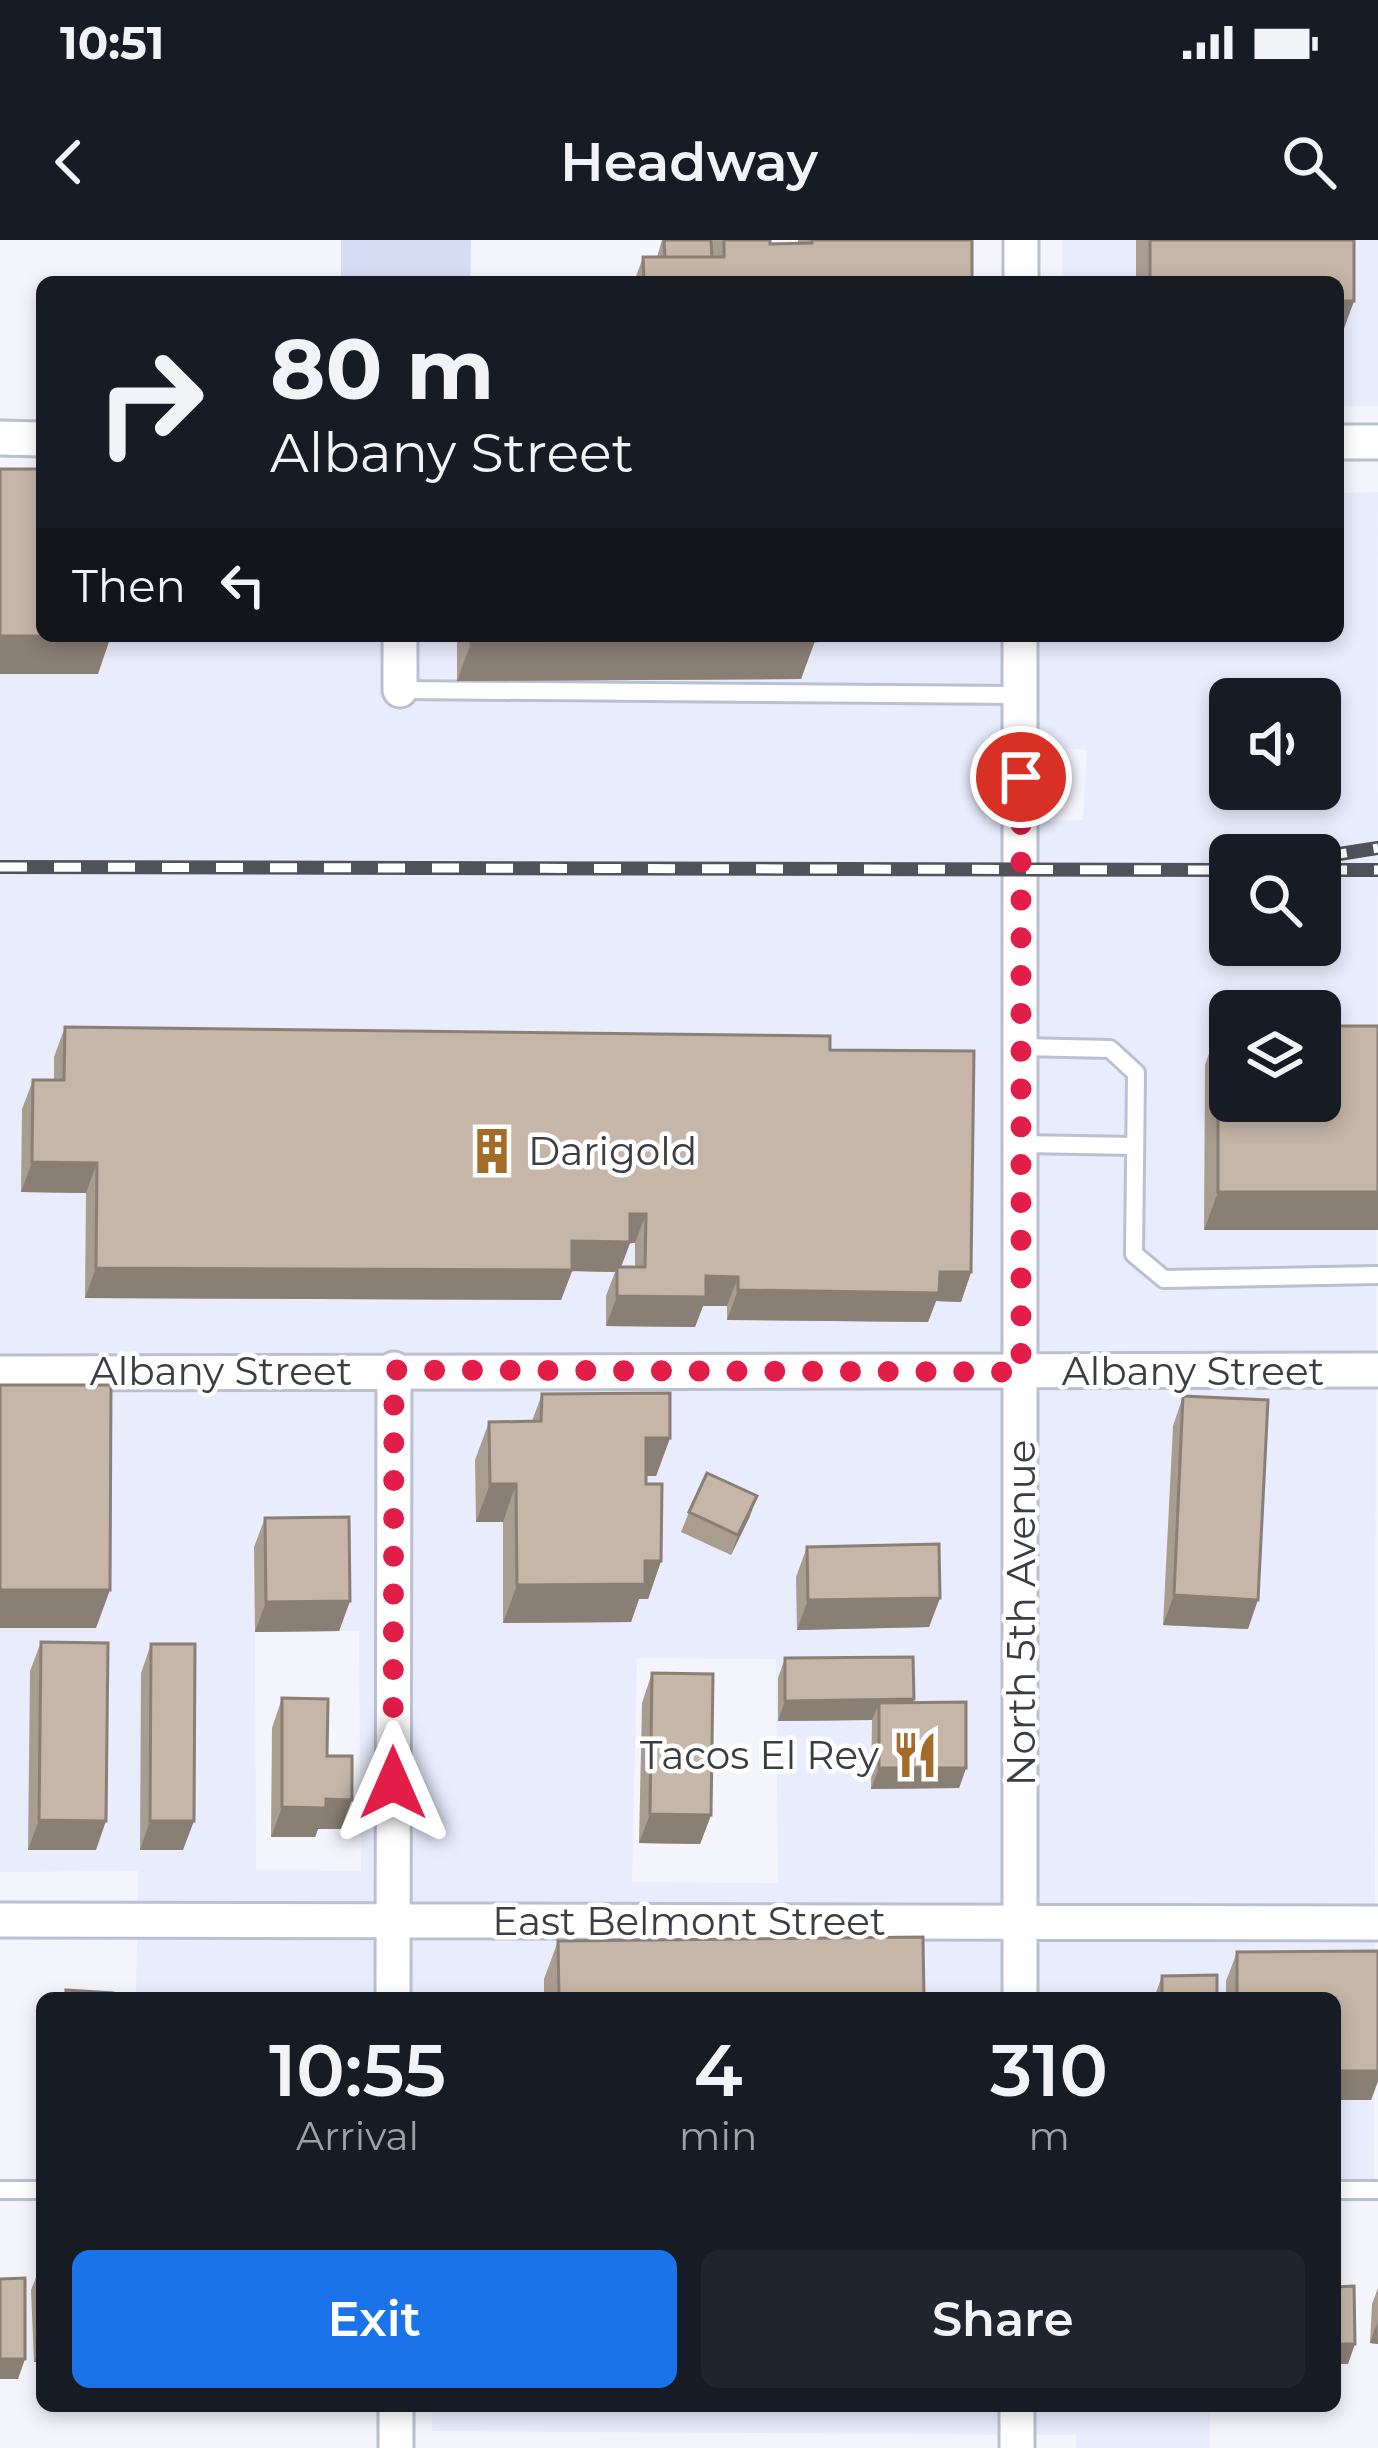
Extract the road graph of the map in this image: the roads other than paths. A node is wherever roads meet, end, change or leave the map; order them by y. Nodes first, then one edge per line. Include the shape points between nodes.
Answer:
1 (1021, 240) edge
2 (1021, 276) edge
3 (0, 438) edge
4 (36, 439) edge
5 (1344, 442) edge
6 (1378, 442) edge
7 (400, 642) edge
8 (1020, 642) edge
9 (400, 690) joint
10 (1020, 695) junction
11 (1022, 1047) junction
12 (1022, 1144) junction
13 (1135, 1146) junction
14 (1378, 1275) edge
15 (394, 1370) junction
16 (1378, 1370) edge
17 (1021, 1372) junction
18 (0, 1373) edge
19 (0, 1920) edge
20 (393, 1921) junction
21 (1020, 1922) junction
22 (1378, 1923) edge
23 (393, 1992) edge
24 (1020, 1992) edge
25 (0, 2190) edge
26 (36, 2190) edge
27 (1341, 2190) edge
28 (1378, 2190) edge
29 (396, 2412) edge
30 (1017, 2412) edge
31 (396, 2448) edge
32 (1017, 2448) edge

1 - 2 street
3 - 4 street
5 - 6 street
7 - 9 street
8 - 10 street, North 5th Avenue
9 - 10 lane
10 - 11 street, North 5th Avenue
11 - 12 street, North 5th Avenue
11 - 13 lane via 1110,1049 1136,1073
12 - 13 lane
12 - 17 street, North 5th Avenue
13 - 14 lane via 1134,1254 1164,1279
15 - 17 street, Albany Street
15 - 18 street, Albany Street
15 - 20 street
16 - 17 street, Albany Street
17 - 21 street, North 5th Avenue
19 - 20 street, East Belmont Street
20 - 21 street, East Belmont Street
20 - 23 street
21 - 22 street, East Belmont Street
21 - 24 street, North 5th Avenue
25 - 26 lane
27 - 28 lane
29 - 31 street
30 - 32 street

